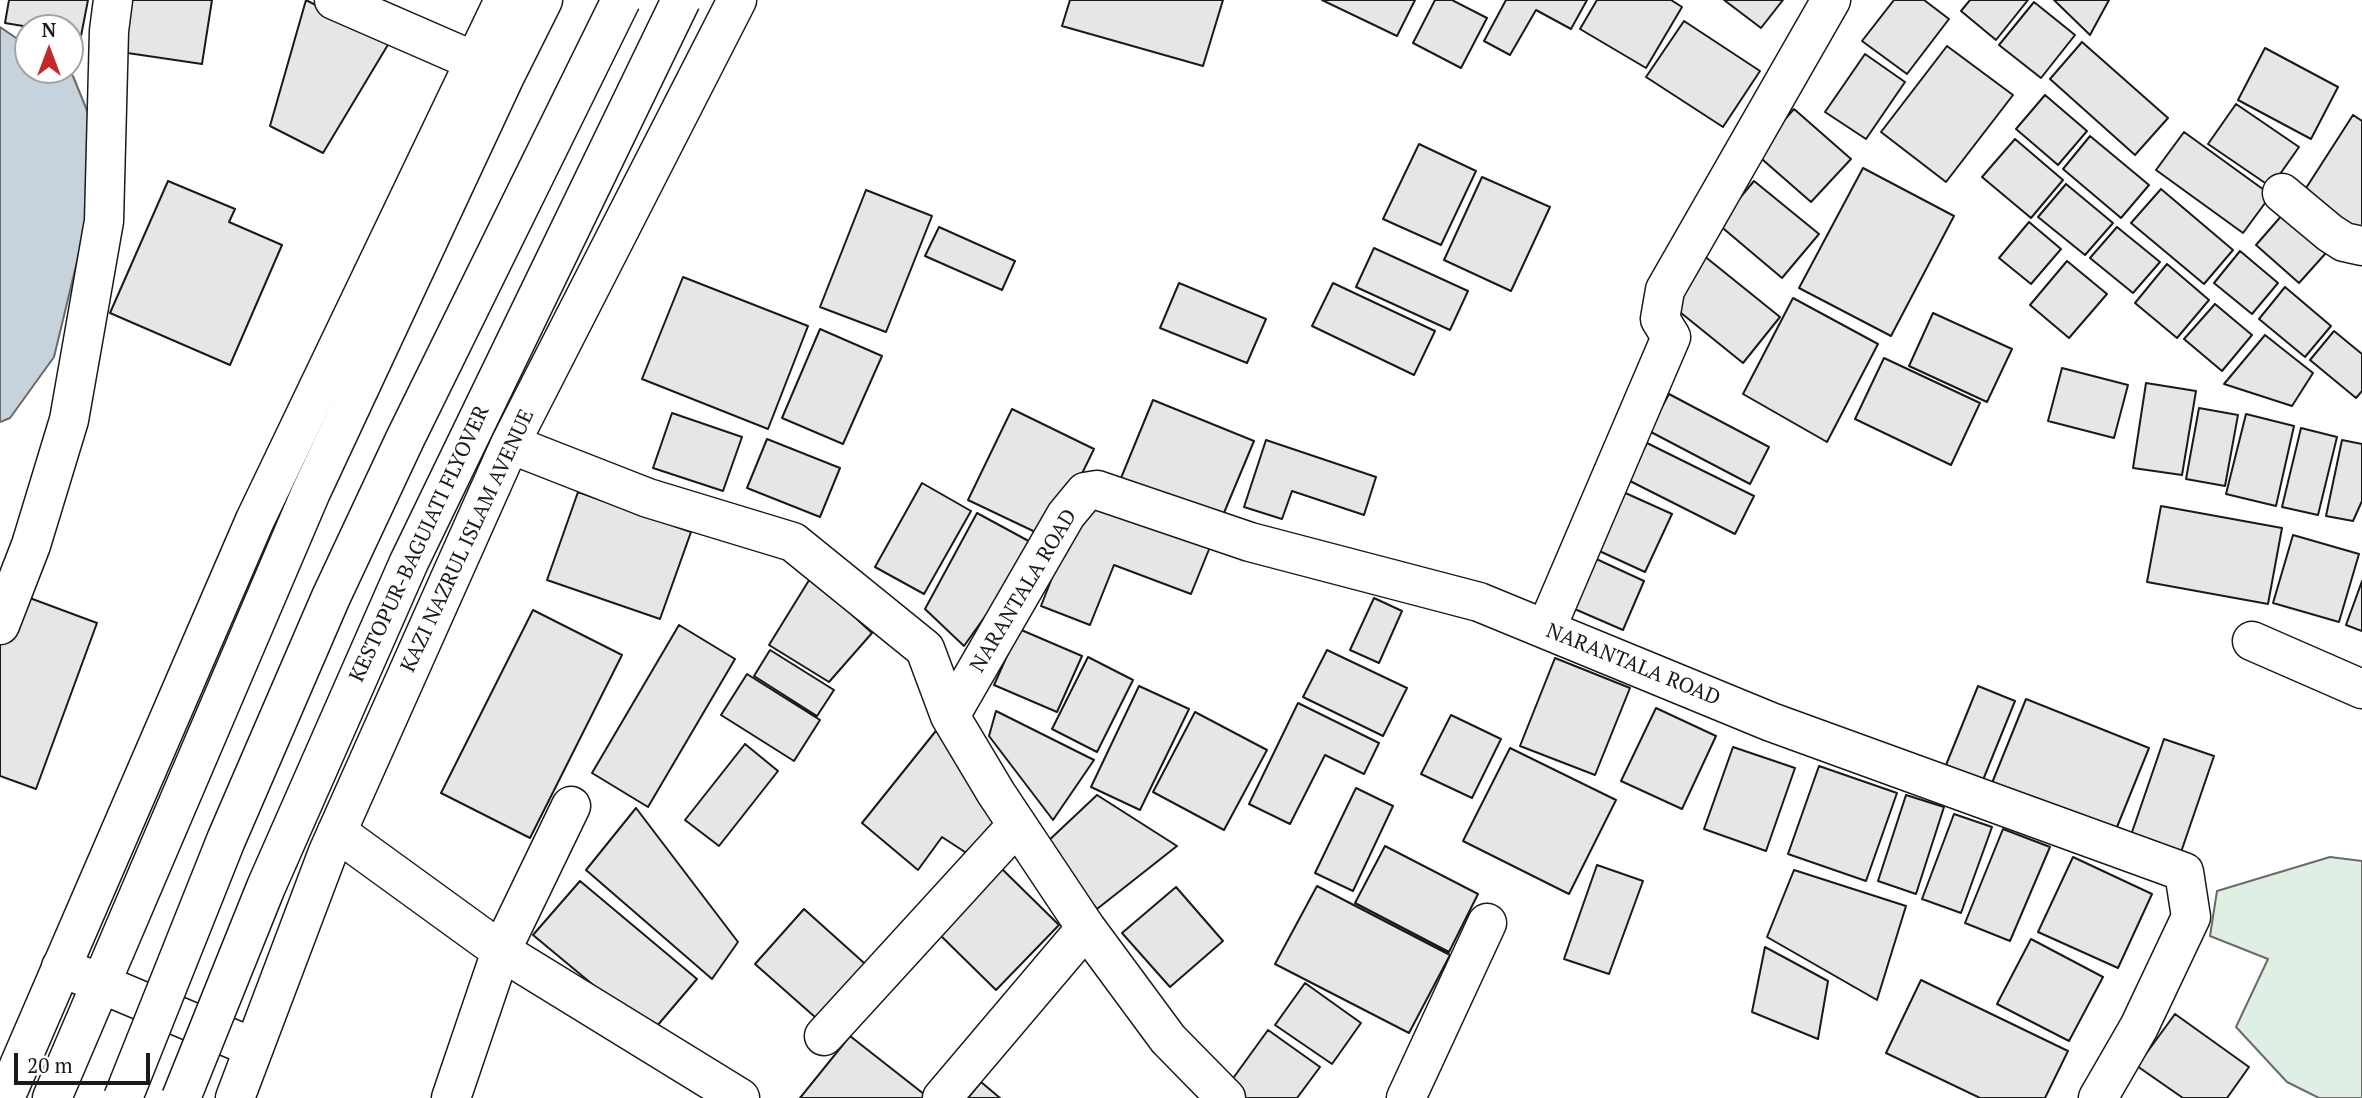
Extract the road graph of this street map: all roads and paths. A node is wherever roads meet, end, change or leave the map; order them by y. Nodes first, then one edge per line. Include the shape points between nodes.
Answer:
1 (113, 0) edge
2 (334, 0) edge
3 (504, 0) edge
4 (543, 0) edge
5 (621, 0) edge
6 (681, 0) edge
7 (737, 0) edge
8 (1831, 0) edge
9 (474, 61) junction
10 (2282, 193) dead end
11 (2362, 246) edge
12 (510, 444) junction
13 (0, 625) edge
14 (1546, 629) junction
15 (2252, 641) dead end
16 (2362, 689) edge
17 (950, 716) junction
18 (571, 806) dead end
19 (1017, 825) junction
20 (337, 832) junction
21 (1487, 923) dead end
22 (1086, 928) junction
23 (501, 951) junction
24 (61, 967) junction
25 (101, 984) junction
26 (824, 1036) dead end
27 (254, 1048) junction
28 (5, 1098) edge
29 (52, 1098) edge
30 (123, 1098) edge
31 (181, 1098) edge
32 (235, 1098) edge
33 (451, 1098) edge
34 (740, 1098) edge
35 (942, 1098) edge
36 (1226, 1098) edge
37 (1406, 1098) edge
38 (2098, 1098) edge

1 - 13 street via 104,220 69,420 31,545
2 - 9 street
3 - 9 street
4 - 25 street via 311,492
5 - 30 street, bridge via 331,597 226,840
6 - 31 street, KESTOPUR-BAGUIATI FLYOVER, bridge via 409,562 266,887
7 - 12 street, KAZI NAZRUL ISLAM AVENUE
8 - 14 street via 1665,290 1660,319 1671,337
9 - 24 street via 255,520
10 - 11 street via 2344,243
12 - 17 street via 649,498 793,542 925,649
12 - 20 street, KAZI NAZRUL ISLAM AVENUE
14 - 17 street, NARANTALA ROAD via 1479,602 1250,542 1097,490 1085,492 1066,515
14 - 38 street, NARANTALA ROAD via 1771,722 2184,872 2191,917 2139,1027
15 - 16 street
17 - 19 street
18 - 23 street
19 - 22 street
19 - 26 street
20 - 23 street
20 - 27 street, KAZI NAZRUL ISLAM AVENUE
21 - 37 street
22 - 35 street
22 - 36 street via 1168,1039
23 - 33 street
23 - 34 street
24 - 25 street
24 - 28 street
25 - 27 street
25 - 29 street
27 - 32 street, KAZI NAZRUL ISLAM AVENUE

